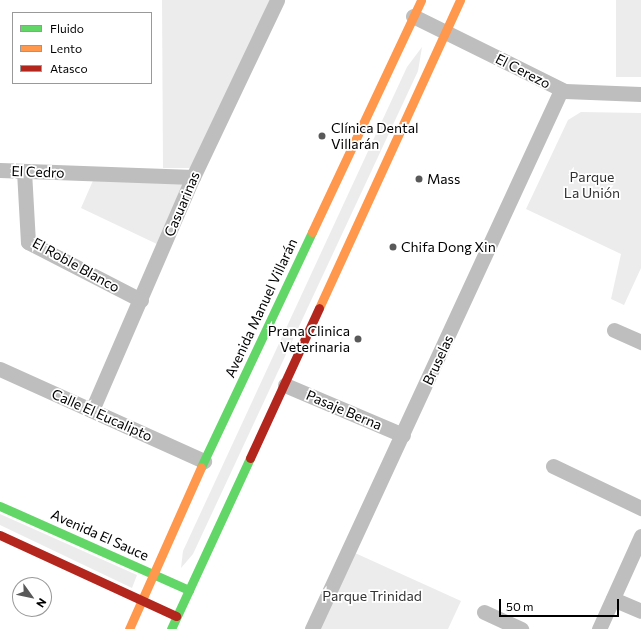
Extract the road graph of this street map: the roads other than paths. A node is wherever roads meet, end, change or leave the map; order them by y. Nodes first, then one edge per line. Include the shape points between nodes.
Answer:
1 (277, 0) edge
2 (421, 0) edge
3 (460, 0) edge
4 (413, 16) junction
5 (445, 31) junction
6 (561, 90) junction
7 (641, 94) edge
8 (0, 170) edge
9 (24, 171) junction
10 (193, 178) junction
11 (141, 300) junction
12 (614, 330) dead end
13 (641, 342) edge
14 (0, 369) edge
15 (285, 385) junction
16 (92, 410) junction
17 (403, 435) junction
18 (204, 461) junction
19 (553, 466) dead end
20 (0, 506) edge
21 (641, 508) edge
22 (0, 535) edge
23 (641, 536) edge
24 (153, 574) junction
25 (189, 590) junction
26 (613, 599) junction
27 (142, 600) junction
28 (641, 611) edge
29 (484, 612) dead end
30 (176, 616) junction
31 (130, 629) edge
32 (171, 629) edge
33 (312, 629) edge
34 (521, 629) edge
35 (599, 629) edge

1 - 10 street, Casuarinas
2 - 4 main road, Avenida Manuel Villarán
3 - 5 main road
4 - 5 street, El Cerezo
4 - 18 main road, Avenida Manuel Villarán
5 - 6 street, El Cerezo
5 - 15 main road
6 - 7 street, El Cerezo
6 - 17 street, Bruselas
8 - 9 street, El Cedro
9 - 10 street, El Cedro
9 - 11 street, El Roble Blanco via 28,242
10 - 11 street, Casuarinas
11 - 16 street, Casuarinas
12 - 13 street
14 - 16 street, Calle El Eucalipto
15 - 17 street, Pasaje Berna
15 - 25 main road
16 - 18 street, Calle El Eucalipto
17 - 33 street, Bruselas
18 - 24 main road, Avenida Manuel Villarán
19 - 21 street
20 - 24 main road, Avenida El Sauce
22 - 27 main road
23 - 26 street
24 - 25 main road, Avenida El Sauce
24 - 27 main road, Avenida Manuel Villarán
25 - 30 main road
26 - 28 street
26 - 35 street
27 - 30 main road
27 - 31 main road, Avenida Manuel Villarán
29 - 34 street
30 - 32 main road

